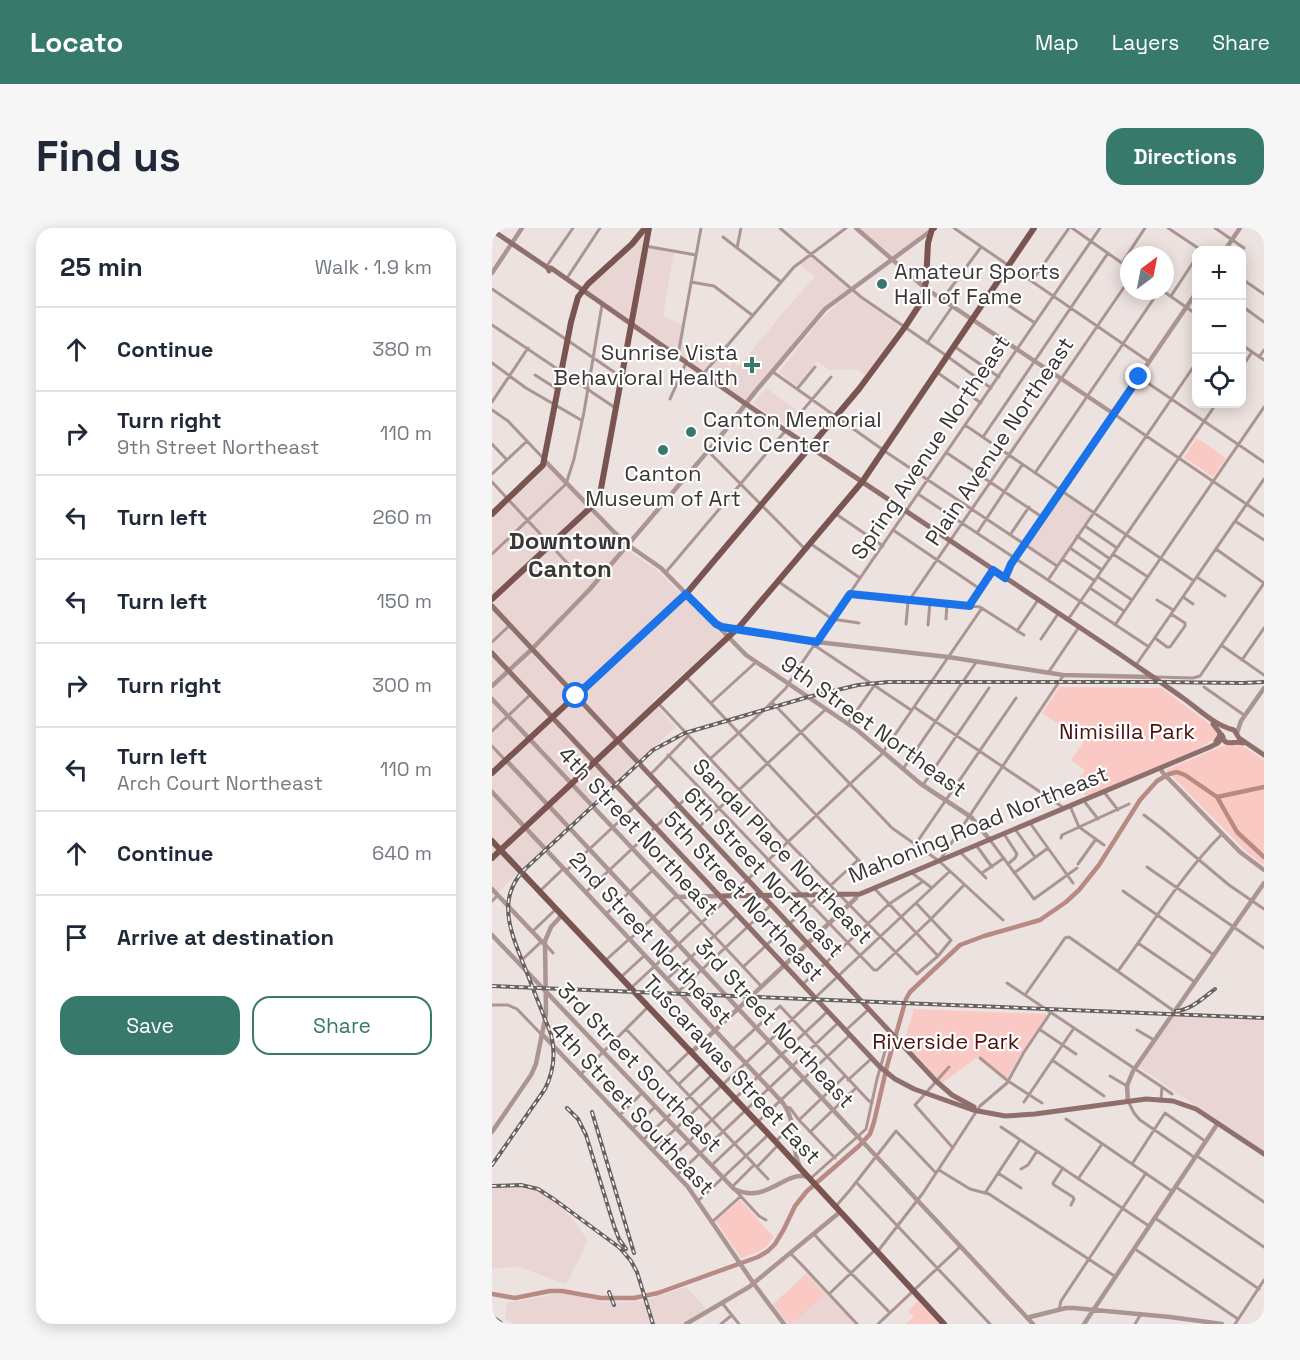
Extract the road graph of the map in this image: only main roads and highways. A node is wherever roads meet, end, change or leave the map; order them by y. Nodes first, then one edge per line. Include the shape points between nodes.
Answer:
1 (647, 228) edge
2 (1034, 228) edge
3 (933, 229) edge
4 (492, 230) edge
5 (640, 231) edge
6 (547, 268) junction
7 (582, 291) junction
8 (631, 325) junction
9 (811, 448) junction
10 (862, 482) junction
11 (492, 514) edge
12 (492, 599) edge
13 (492, 606) edge
14 (492, 652) edge
15 (576, 696) junction
16 (1199, 710) junction
17 (553, 716) junction
18 (1216, 723) junction
19 (1234, 734) junction
20 (1224, 738) junction
21 (618, 740) junction
22 (1198, 752) junction
23 (1264, 755) edge
24 (595, 762) junction
25 (492, 773) edge
26 (492, 841) edge
27 (501, 850) junction
28 (492, 858) edge
29 (764, 896) junction
30 (723, 899) junction
31 (978, 1110) junction
32 (1264, 1155) edge
33 (492, 1319) edge
34 (499, 1324) edge
35 (944, 1324) edge

1 - 5 main road
1 - 8 main road
2 - 10 main road
3 - 9 main road via 927,247 925,288 917,309
4 - 6 main road
5 - 7 main road via 632,244
6 - 7 main road
6 - 7 main road
7 - 8 main road
7 - 11 main road via 567,340 545,460
8 - 9 main road
8 - 12 main road via 597,499
9 - 10 main road
9 - 15 main road via 686,594
10 - 16 main road
10 - 21 main road via 735,630
13 - 15 main road, 6th Street Northeast
14 - 17 main road, 5th Street Northeast
15 - 17 main road
15 - 21 main road, 6th Street Northeast
16 - 18 main road
16 - 22 main road via 1220,734 1215,742
17 - 24 main road, 5th Street Northeast
17 - 25 main road
18 - 19 main road
18 - 20 main road
19 - 20 main road, Mahoning Road Northeast via 1225,731
19 - 20 main road via 1230,744
19 - 23 main road
20 - 22 main road, Mahoning Road Northeast
21 - 24 main road
21 - 29 main road, 6th Street Northeast
22 - 29 main road, Mahoning Road Northeast via 1161,771 857,895
24 - 27 main road
24 - 30 main road, 5th Street Northeast
26 - 27 main road, Tuscarawas Street East
27 - 28 main road
27 - 35 main road, Tuscarawas Street East
29 - 30 main road, Mahoning Road Northeast
29 - 31 main road, 6th Street Northeast via 936,1081
30 - 31 main road, 5th Street Northeast via 881,1068 909,1087
31 - 32 main road via 1017,1116 1161,1099 1190,1106
33 - 34 highway

